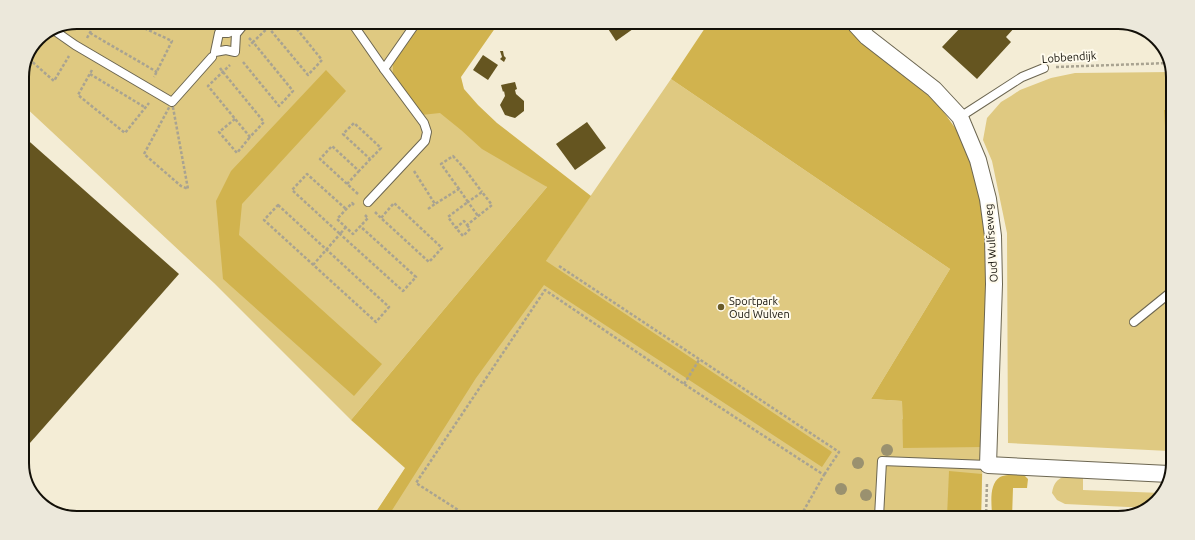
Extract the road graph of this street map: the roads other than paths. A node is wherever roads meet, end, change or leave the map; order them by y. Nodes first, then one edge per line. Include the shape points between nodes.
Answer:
1 (236, 29) edge
2 (240, 29) edge
3 (356, 29) edge
4 (412, 29) edge
5 (860, 29) edge
6 (58, 33) edge
7 (212, 57) dead end
8 (1044, 68) road end
9 (384, 69) junction
10 (960, 117) junction
11 (368, 202) road end
12 (1166, 296) edge
13 (1134, 322) dead end
14 (988, 465) junction
15 (1164, 474) edge
16 (879, 511) edge

1 - 2 lane via 228,33 219,33 215,52 226,50 237,54 236,34
3 - 9 lane
4 - 9 lane
5 - 10 street, Oud Wulfseweg via 934,89
6 - 7 lane via 172,102
8 - 10 lane, Lobbendijk via 1022,77
9 - 11 lane via 424,123 427,132 425,141
10 - 14 street, Oud Wulfseweg via 978,160 988,199 993,236 994,284
12 - 13 lane
14 - 15 street
14 - 16 lane via 882,461

